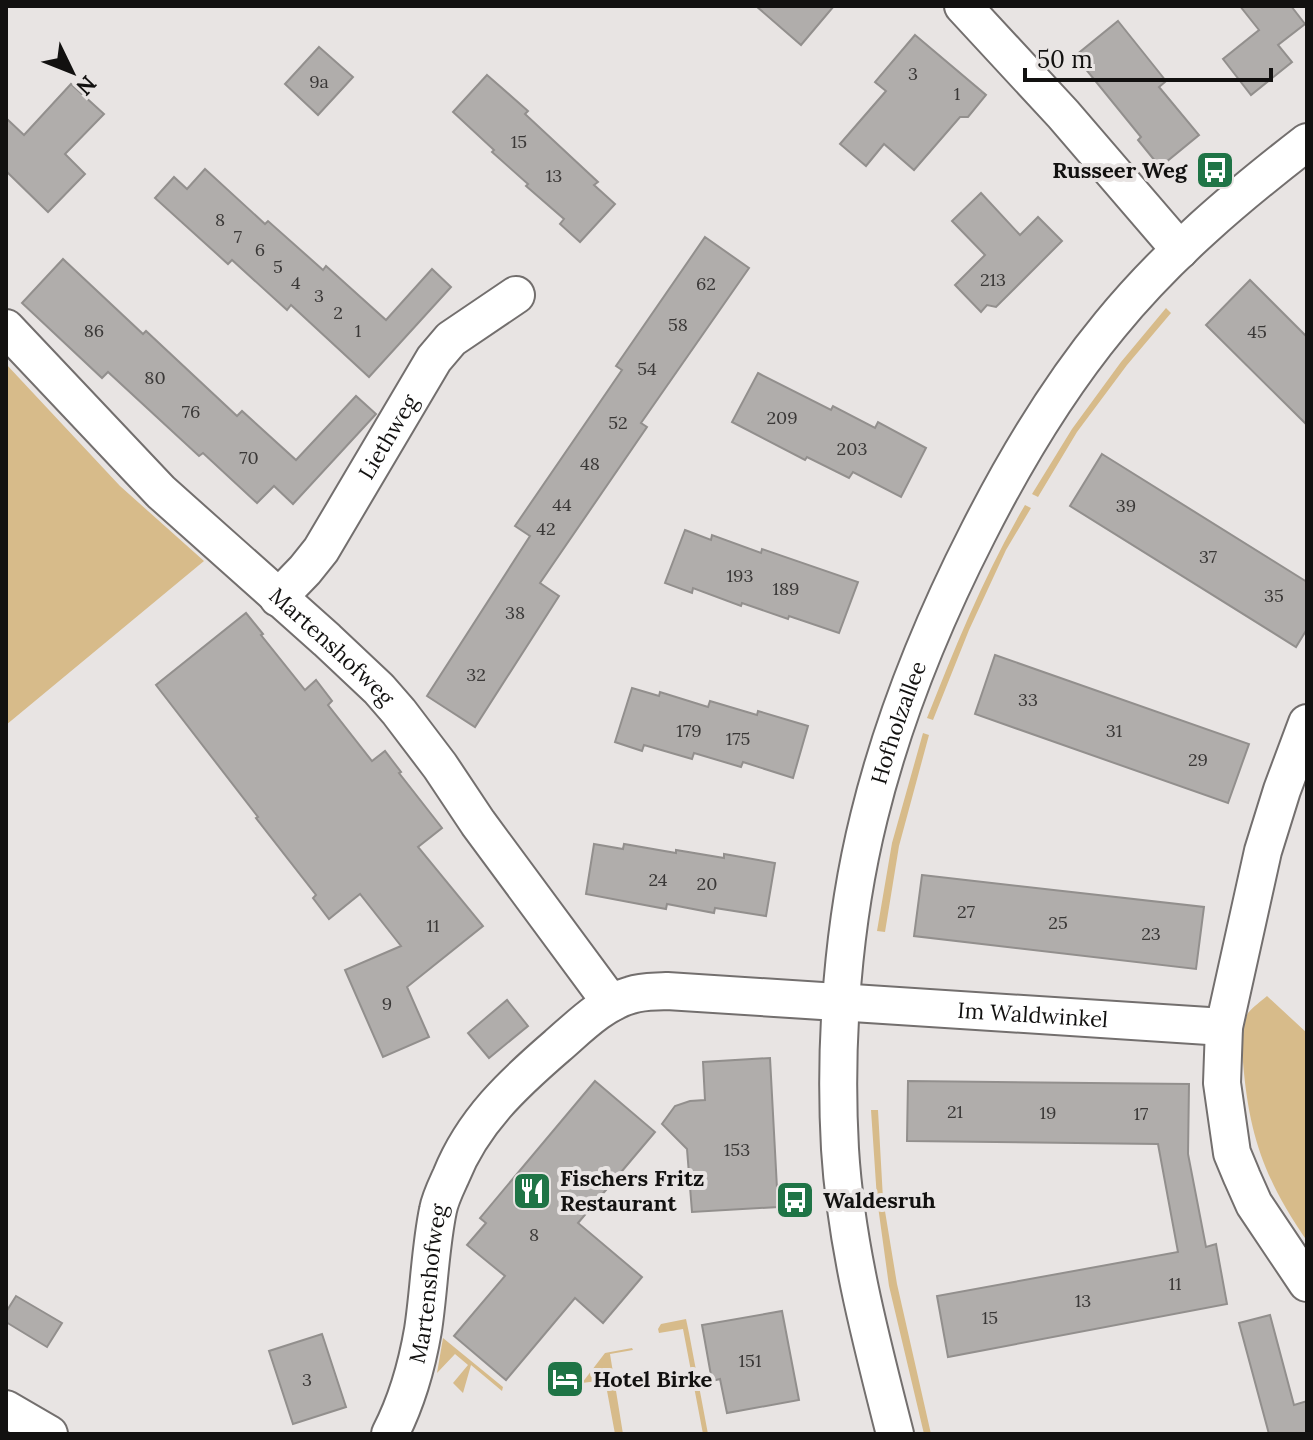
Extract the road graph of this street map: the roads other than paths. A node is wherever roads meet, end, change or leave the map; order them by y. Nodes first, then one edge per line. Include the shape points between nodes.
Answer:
1 (963, 6) edge
2 (1307, 142) edge
3 (1180, 250) junction
4 (516, 295) dead end
5 (6, 328) edge
6 (278, 598) junction
7 (1307, 723) edge
8 (611, 1003) junction
9 (841, 1003) junction
10 (1224, 1027) junction
11 (1307, 1283) edge
12 (6, 1409) edge
13 (49, 1434) edge
14 (390, 1434) edge
15 (895, 1434) edge

1 - 3 street
2 - 3 street, Hofholzallee
3 - 9 street, Hofholzallee via 1109,326 1042,420 1001,488 933,629 868,819
4 - 6 street, Liethweg via 451,339 434,359 321,550
5 - 6 street, Martenshofweg via 161,492
6 - 8 street, Martenshofweg via 399,712
7 - 10 street via 1263,851
8 - 9 street, Martenshofweg via 667,991
8 - 14 street, Martenshofweg via 496,1102 458,1158 438,1208 419,1350
9 - 10 street, Im Waldwinkel
9 - 15 street, Hofholzallee via 840,1151 851,1248
10 - 11 street via 1222,1083 1232,1153 1254,1204
12 - 13 street

